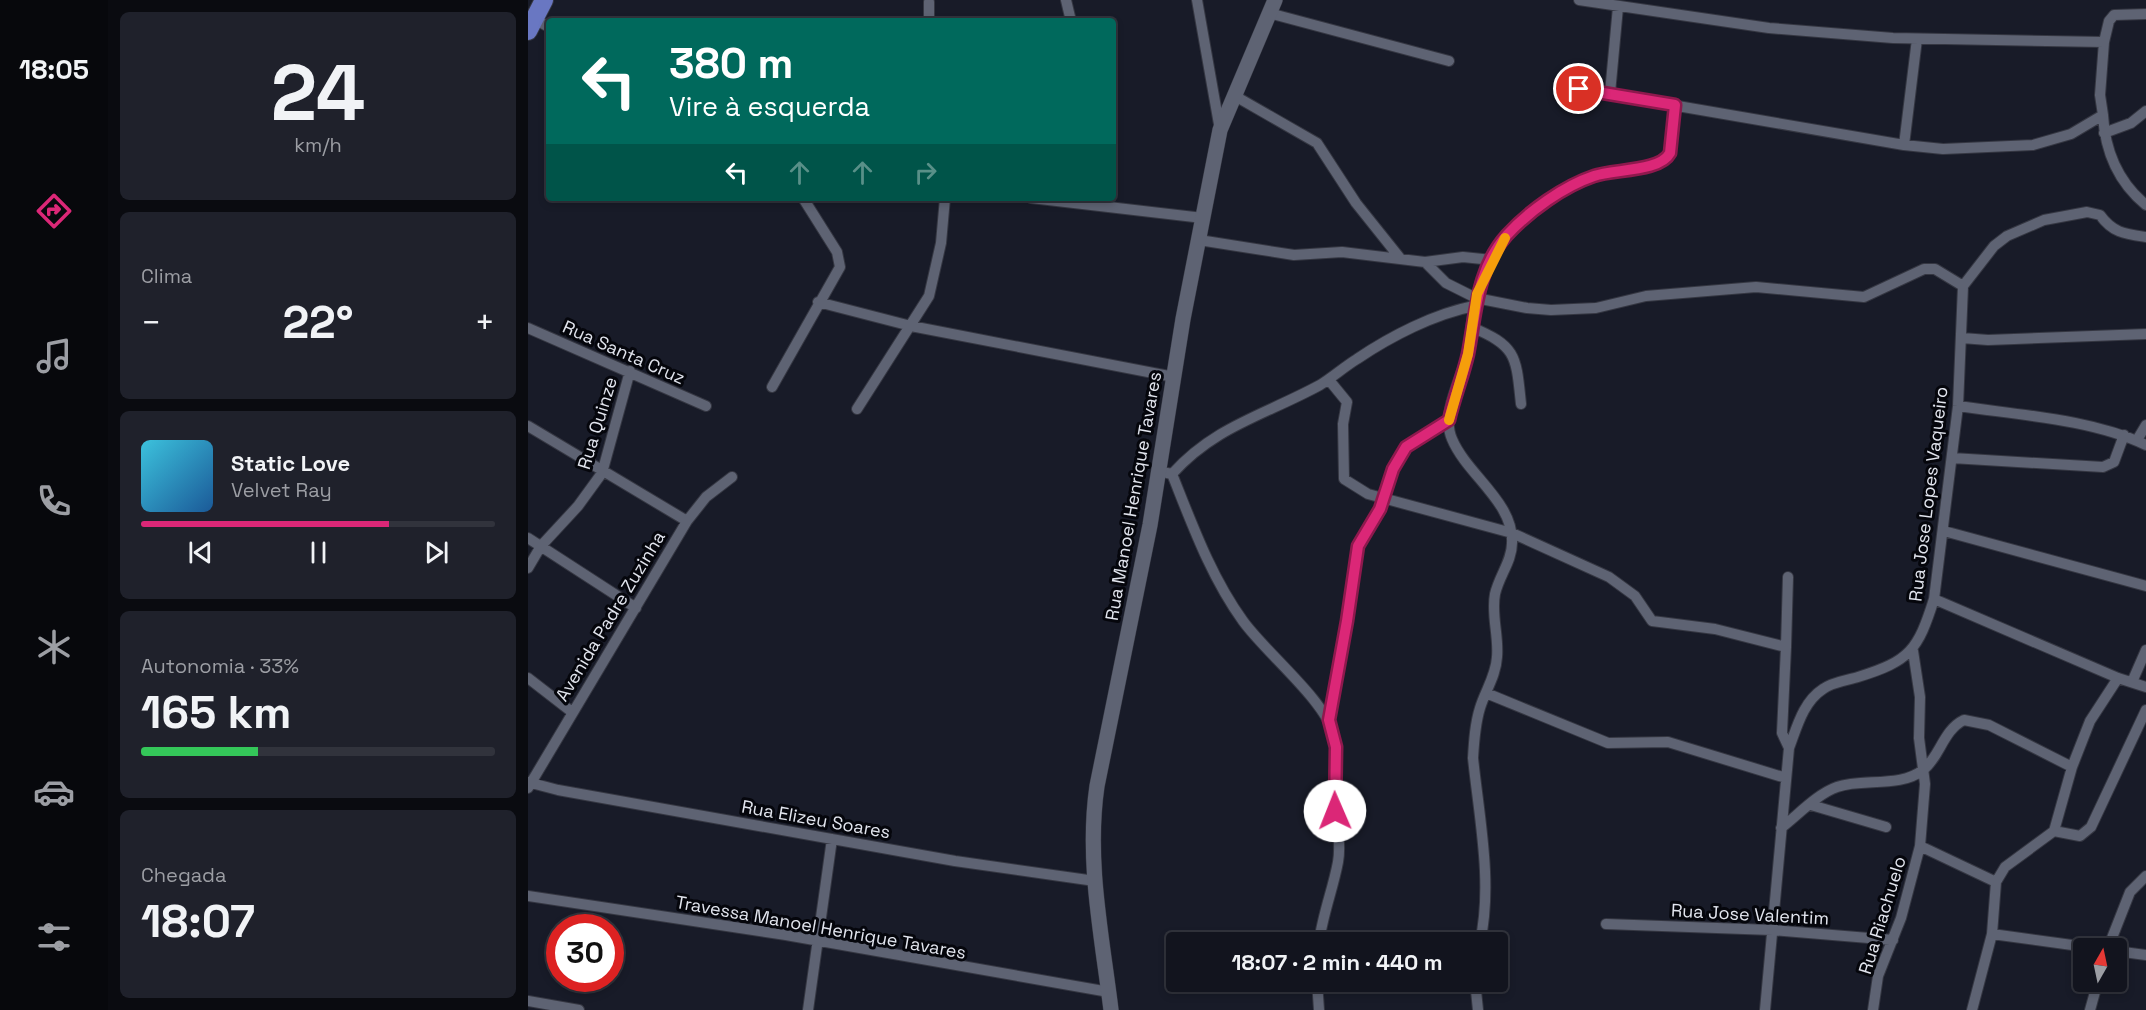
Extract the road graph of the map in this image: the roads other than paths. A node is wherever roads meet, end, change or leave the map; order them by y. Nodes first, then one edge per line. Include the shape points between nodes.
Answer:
1 (544, 0) edge
2 (1197, 0) edge
3 (1579, 0) edge
4 (929, 2) dead end
5 (1272, 7) edge
6 (1618, 7) junction
7 (2146, 14) edge
8 (929, 18) edge
9 (537, 26) edge
10 (1917, 39) junction
11 (2104, 42) junction
12 (1449, 61) dead end
13 (1579, 89) dead end
14 (1610, 93) junction
15 (1234, 96) junction
16 (1675, 105) junction
17 (2146, 111) edge
18 (2103, 116) junction
19 (1220, 130) junction
20 (2104, 133) junction
21 (1904, 145) junction
22 (805, 201) edge
23 (945, 201) edge
24 (1086, 201) edge
25 (1104, 202) edge
26 (2146, 205) edge
27 (1203, 218) junction
28 (2146, 237) edge
29 (1199, 240) junction
30 (1400, 258) junction
31 (1492, 260) junction
32 (1425, 261) junction
33 (1963, 286) junction
34 (818, 302) junction
35 (1475, 302) junction
36 (911, 326) junction
37 (1471, 327) junction
38 (528, 328) edge
39 (2146, 334) edge
40 (1962, 338) junction
41 (630, 371) junction
42 (1174, 377) junction
43 (1329, 380) junction
44 (772, 387) dead end
45 (1521, 404) dead end
46 (706, 406) dead end
47 (1958, 406) junction
48 (857, 409) dead end
49 (1449, 420) junction
50 (2146, 425) edge
51 (528, 426) edge
52 (2124, 435) junction
53 (2141, 442) edge
54 (1952, 458) junction
55 (602, 473) junction
56 (1164, 473) junction
57 (732, 477) dead end
58 (1384, 498) junction
59 (687, 521) junction
60 (1944, 531) junction
61 (1512, 533) junction
62 (528, 538) edge
63 (541, 546) junction
64 (528, 568) edge
65 (1788, 577) dead end
66 (2146, 586) edge
67 (1934, 599) junction
68 (636, 608) junction
69 (1786, 647) junction
70 (2146, 650) edge
71 (1913, 651) junction
72 (528, 678) edge
73 (2118, 678) junction
74 (2132, 681) junction
75 (2146, 687) edge
76 (1486, 693) junction
77 (2146, 710) edge
78 (572, 712) junction
79 (1329, 720) junction
80 (1789, 748) junction
81 (2072, 767) junction
82 (1924, 770) junction
83 (1786, 778) junction
84 (529, 785) edge
85 (1811, 805) junction
86 (1886, 826) dead end
87 (1781, 828) junction
88 (2054, 831) junction
89 (832, 839) junction
90 (1920, 846) junction
91 (2146, 876) edge
92 (1095, 882) junction
93 (1996, 882) junction
94 (528, 896) edge
95 (1606, 924) dead end
96 (1772, 930) junction
97 (1320, 932) edge
98 (1482, 932) edge
99 (1992, 934) junction
100 (2112, 938) edge
101 (819, 940) junction
102 (1893, 940) junction
103 (2073, 945) edge
104 (2127, 952) edge
105 (2146, 954) edge
106 (1109, 992) junction
107 (1319, 992) edge
108 (1476, 992) edge
109 (2095, 992) edge
110 (528, 1001) edge
111 (1322, 1009) edge
112 (579, 1010) edge
113 (808, 1010) edge
114 (1111, 1010) edge
115 (1478, 1010) edge
116 (1765, 1010) edge
117 (1873, 1010) edge
118 (1972, 1010) edge
119 (2090, 1010) edge

1 - 9 main road
2 - 19 street
3 - 6 street
4 - 8 street
5 - 12 street
5 - 15 street, Rua Manoel Henrique Tavares
6 - 10 street via 1769,28
6 - 14 street
7 - 11 street via 2114,15
10 - 11 street
10 - 21 street
11 - 18 street via 2100,95
13 - 14 street
14 - 16 street
15 - 19 street, Rua Manoel Henrique Tavares
15 - 30 street via 1317,143 1373,227
16 - 21 street
16 - 31 street via 1667,159 1656,165 1592,176 1568,189 1507,235
17 - 20 street via 2131,123
18 - 20 street
18 - 21 street via 2071,134 2033,146 1967,150
19 - 27 street, Rua Manoel Henrique Tavares
20 - 26 street via 2124,185
22 - 34 street via 840,259 836,276
23 - 36 street via 941,243 929,296
24 - 25 street
25 - 27 street
27 - 29 street, Rua Manoel Henrique Tavares
28 - 33 street via 2120,234 2100,215 2087,212 2044,220 1994,246
29 - 30 street via 1274,254 1342,252
29 - 42 street, Rua Manoel Henrique Tavares
30 - 32 street
31 - 32 street via 1463,257
31 - 35 street
32 - 35 street via 1446,283
33 - 35 street via 1935,269 1924,270 1864,297 1756,287 1646,296 1596,308 1551,310
33 - 40 street, Rua Jose Lopes Vaqueiro
34 - 36 street
34 - 44 street
35 - 37 street
35 - 43 street via 1404,332
36 - 42 street
36 - 48 street
37 - 45 street via 1498,338 1508,347 1518,374
37 - 49 street via 1468,354
38 - 41 street, Rua Santa Cruz
39 - 40 street
40 - 47 street, Rua Jose Lopes Vaqueiro
41 - 46 street, Rua Santa Cruz
41 - 55 street, Rua Quinze
42 - 56 street, Rua Manoel Henrique Tavares
43 - 56 street via 1215,435
43 - 58 street via 1347,402 1343,424 1344,479 1356,489
47 - 52 street
47 - 54 street, Rua Jose Lopes Vaqueiro
49 - 58 street via 1406,447 1393,469
49 - 61 street via 1449,431 1460,456 1504,511
50 - 53 street
51 - 55 street
52 - 53 street
52 - 54 street via 2114,462 2103,467
54 - 60 street, Rua Jose Lopes Vaqueiro
55 - 59 street
55 - 63 street, Rua Quinze
56 - 79 street via 1244,623
56 - 92 street, Rua Manoel Henrique Tavares via 1097,786 1092,819
57 - 59 street, Avenida Padre Zuzinha via 706,497
58 - 61 street
58 - 79 street via 1358,546
59 - 68 street, Avenida Padre Zuzinha
60 - 66 street
60 - 67 street, Rua Jose Lopes Vaqueiro
61 - 69 street via 1609,577 1635,596 1652,621 1715,629
61 - 76 street via 1510,556 1495,596 1497,658
62 - 63 street
63 - 64 street, Rua Quinze
63 - 68 street
65 - 69 street
67 - 71 street, Rua Jose Lopes Vaqueiro
67 - 73 street
68 - 78 street, Avenida Padre Zuzinha
69 - 80 street via 1782,733
70 - 74 street
71 - 80 street via 1887,666 1824,687 1803,712
71 - 82 street, Rua Riachuelo
72 - 78 street
73 - 74 street
73 - 81 street via 2090,721
74 - 75 street
76 - 83 street via 1608,743 1668,742
76 - 98 street via 1477,718 1473,758 1485,885
77 - 88 street via 2091,827 2080,836
78 - 84 street, Avenida Padre Zuzinha
79 - 97 street via 1335,737 1334,795 1339,844
80 - 83 street
81 - 82 street via 1989,725 1969,720 1955,727
81 - 88 street
82 - 85 street via 1884,782 1837,787
82 - 90 street, Rua Riachuelo
83 - 87 street
84 - 89 street, Rua Elizeu Soares
85 - 86 street
85 - 87 street
87 - 96 street
88 - 93 street via 2005,867
89 - 92 street, Rua Elizeu Soares
89 - 101 street
90 - 93 street
90 - 102 street, Rua Riachuelo
91 - 100 street via 2130,892
92 - 106 street, Rua Manoel Henrique Tavares
93 - 99 street
94 - 101 street, Travessa Manoel Henrique Tavares
95 - 96 street, Rua Jose Valentim
96 - 102 street, Rua Jose Valentim
96 - 116 street
99 - 103 street
99 - 118 street
101 - 106 street, Travessa Manoel Henrique Tavares
101 - 113 street
102 - 117 street, Rua Riachuelo via 1878,976
104 - 105 street
106 - 114 street, Rua Manoel Henrique Tavares
107 - 111 street
108 - 115 street
109 - 119 street
110 - 112 street

